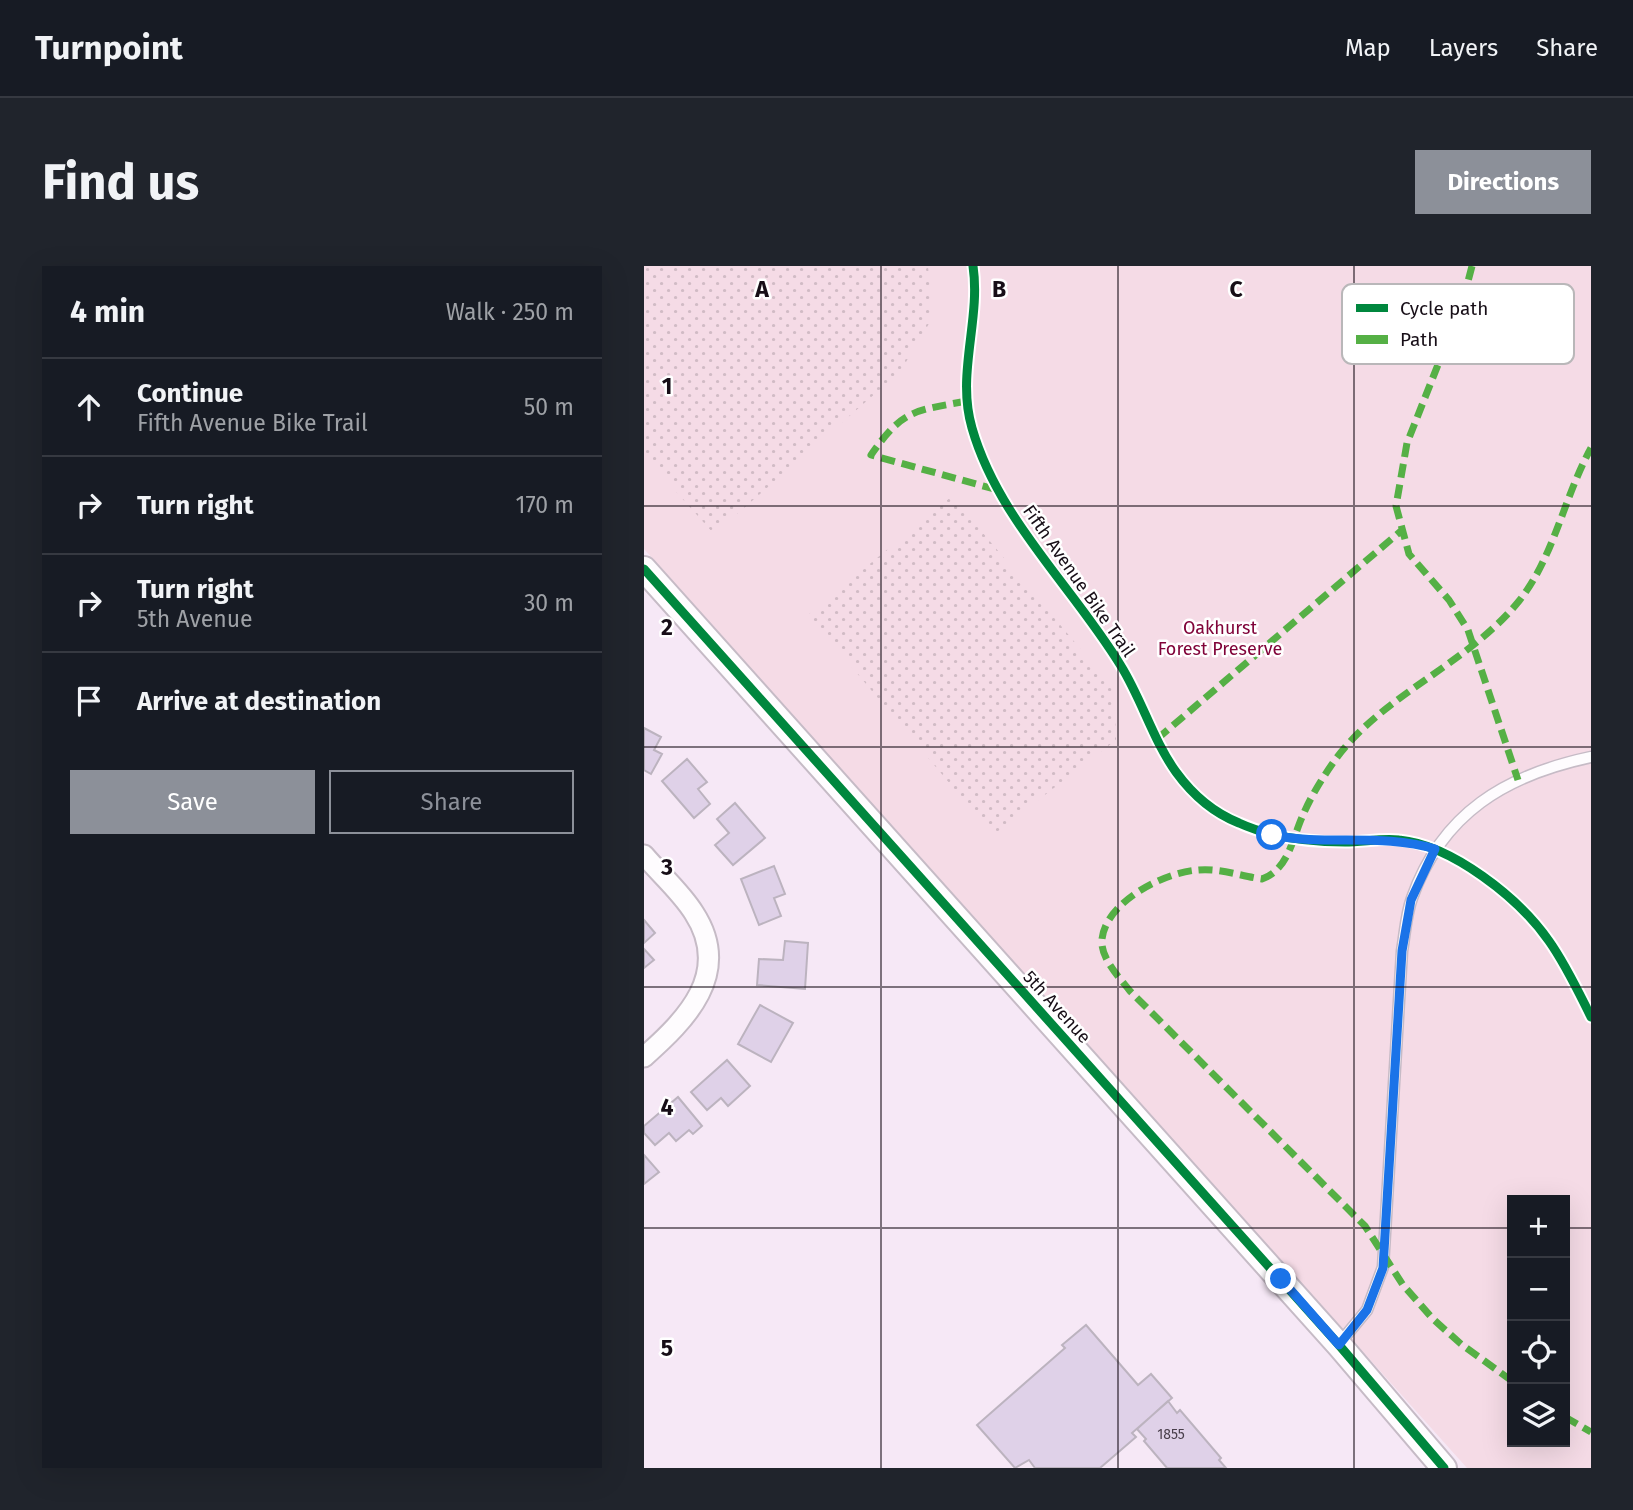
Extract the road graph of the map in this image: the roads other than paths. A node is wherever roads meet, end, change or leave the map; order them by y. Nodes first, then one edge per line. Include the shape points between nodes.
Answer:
1 (644, 569) edge
2 (1591, 757) edge
3 (644, 855) edge
4 (644, 1057) edge
5 (1339, 1345) junction
6 (1444, 1468) edge

1 - 5 street, 5th Avenue
2 - 5 lane via 1518,780 1473,807 1435,849 1411,900 1402,951 1383,1268 1367,1310
3 - 4 street via 693,911 707,953 705,980 695,1005 681,1025
5 - 6 street, 5th Avenue

